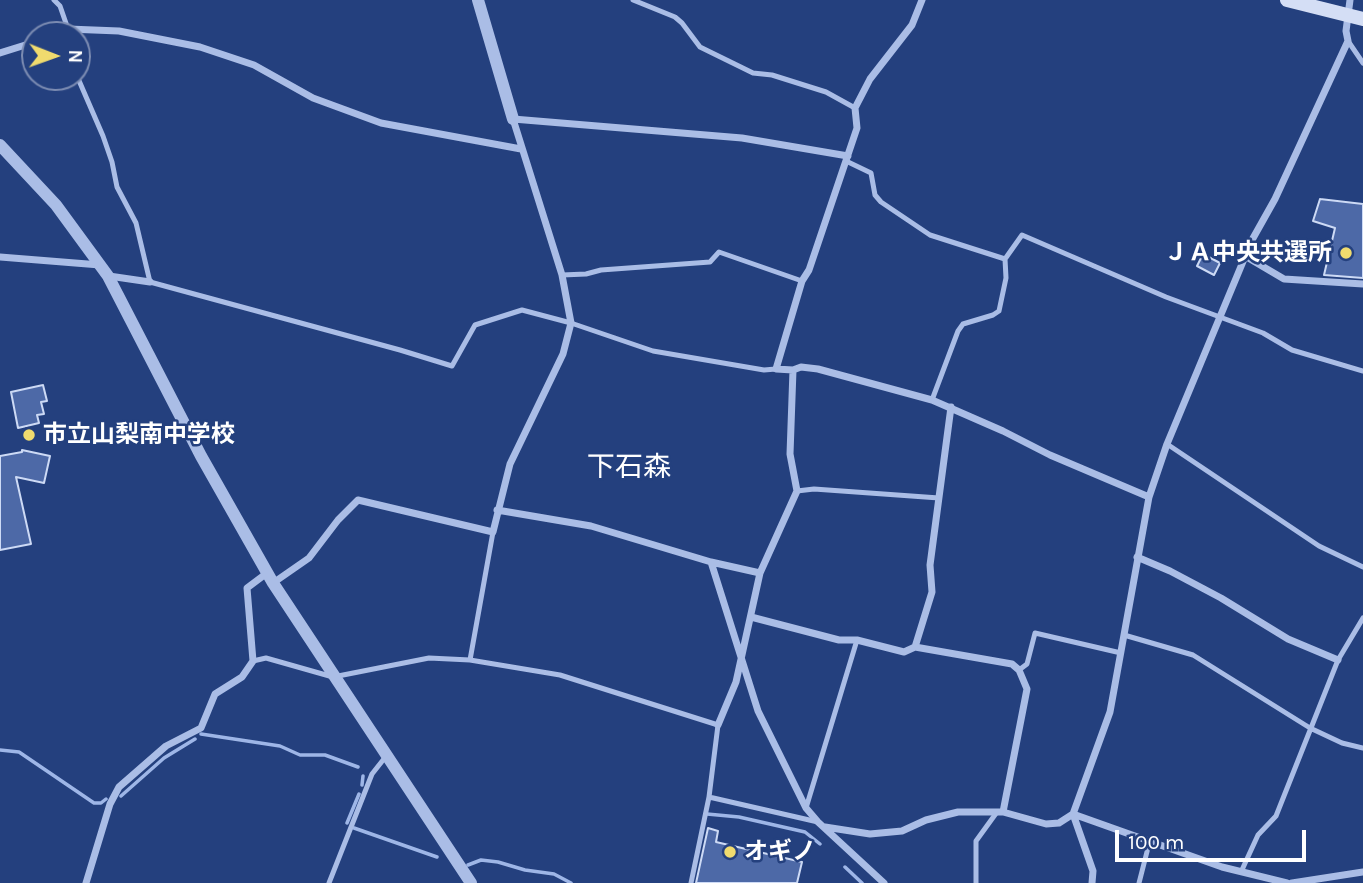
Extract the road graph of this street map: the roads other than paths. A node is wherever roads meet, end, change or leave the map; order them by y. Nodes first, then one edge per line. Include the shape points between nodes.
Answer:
1 (54, 0) edge
2 (478, 0) edge
3 (633, 0) edge
4 (922, 0) edge
5 (1287, 0) edge
6 (1350, 0) edge
7 (1348, 15) junction
8 (1363, 19) edge
9 (65, 21) edge
10 (91, 31) edge
11 (1348, 41) junction
12 (21, 46) edge
13 (0, 53) edge
14 (1363, 63) edge
15 (84, 91) edge
16 (855, 108) junction
17 (513, 119) junction
18 (0, 145) edge
19 (522, 149) junction
20 (847, 158) junction
21 (1245, 256) junction
22 (0, 257) edge
23 (1005, 259) junction
24 (105, 271) junction
25 (562, 275) junction
26 (802, 281) junction
27 (150, 282) junction
28 (1363, 284) edge
29 (1221, 316) junction
30 (571, 323) junction
31 (776, 369) junction
32 (793, 370) junction
33 (1363, 371) edge
34 (932, 400) junction
35 (951, 407) junction
36 (1167, 444) junction
37 (797, 491) junction
38 (1149, 497) junction
39 (939, 498) junction
40 (497, 510) junction
41 (493, 533) junction
42 (1137, 557) junction
43 (711, 562) junction
44 (1363, 567) edge
45 (760, 573) junction
46 (270, 578) junction
47 (751, 617) junction
48 (1363, 618) edge
49 (1124, 635) junction
50 (857, 640) junction
51 (915, 647) junction
52 (1121, 653) junction
53 (741, 655) junction
54 (470, 660) junction
55 (1338, 660) junction
56 (253, 662) junction
57 (1019, 670) junction
58 (333, 677) junction
59 (718, 725) junction
60 (1310, 728) junction
61 (1363, 748) edge
62 (387, 755) junction
63 (709, 797) junction
64 (806, 808) junction
65 (1000, 812) junction
66 (1073, 814) junction
67 (821, 825) junction
68 (1150, 840) junction
69 (1241, 872) junction
70 (1363, 872) edge
71 (86, 883) edge
72 (329, 883) edge
73 (471, 883) edge
74 (691, 883) edge
75 (884, 883) edge
76 (976, 883) edge
77 (1092, 883) edge
78 (1139, 883) edge
79 (1289, 883) edge

1 - 9 lane
2 - 17 street
3 - 16 lane via 675,17 700,47 753,73 827,92
4 - 16 street via 912,25 870,79
5 - 7 main road
6 - 7 street
7 - 8 main road
7 - 11 street
10 - 19 street via 119,30 200,47 254,65 313,98 381,123
11 - 14 lane
11 - 21 street
12 - 13 street
15 - 27 lane via 103,136 117,187 136,223
16 - 20 street via 857,128
17 - 19 street
17 - 20 street via 742,138
18 - 24 street via 56,205
19 - 25 street
20 - 23 lane via 871,173 881,202 930,235
20 - 26 street
21 - 28 street via 1284,279
21 - 29 street
22 - 24 street
23 - 29 lane via 1022,235
23 - 34 lane via 999,311 963,324
24 - 27 street
24 - 46 street
25 - 26 lane via 710,262 719,252
25 - 30 street
26 - 31 street
27 - 30 lane via 452,366 475,325 522,310
29 - 33 lane via 1292,350
29 - 36 street
30 - 31 lane via 653,351
30 - 40 street via 562,354 510,464
31 - 32 street
32 - 34 street via 818,369
32 - 37 street via 790,454
34 - 35 street
35 - 38 street
35 - 39 street
36 - 38 street
36 - 44 lane via 1319,546
37 - 39 lane
37 - 45 street
38 - 42 street
39 - 51 street via 930,565 932,592
40 - 41 street
40 - 43 street via 591,526
41 - 46 street via 358,500 309,558
41 - 54 lane
42 - 49 street
42 - 55 street via 1221,598 1288,639
43 - 45 street
43 - 53 street
45 - 47 street
46 - 56 street via 247,588
46 - 58 street
47 - 50 street via 839,640
47 - 53 street
48 - 55 lane
49 - 52 street
49 - 60 lane via 1193,655
50 - 51 street via 904,652
50 - 64 lane
51 - 57 street via 1012,664
52 - 57 lane via 1035,633 1027,664
52 - 66 street via 1110,712
53 - 59 street via 736,682
53 - 64 street via 758,711
54 - 58 lane via 429,658
54 - 59 lane via 560,675
55 - 60 lane
56 - 58 lane via 266,658
56 - 71 street via 243,677 215,694 201,728 166,746 119,787
57 - 65 street via 1027,689
58 - 62 street
59 - 63 lane
60 - 61 lane
60 - 69 lane via 1276,816 1258,835
62 - 72 lane via 372,774
62 - 73 street
63 - 67 lane
63 - 74 lane
64 - 67 street
65 - 66 street via 1046,824
65 - 67 street via 958,812 902,831 870,834
65 - 76 lane via 976,841
66 - 68 street
66 - 77 street via 1093,871
67 - 75 street
68 - 69 street
68 - 78 lane
69 - 79 street
70 - 79 street

